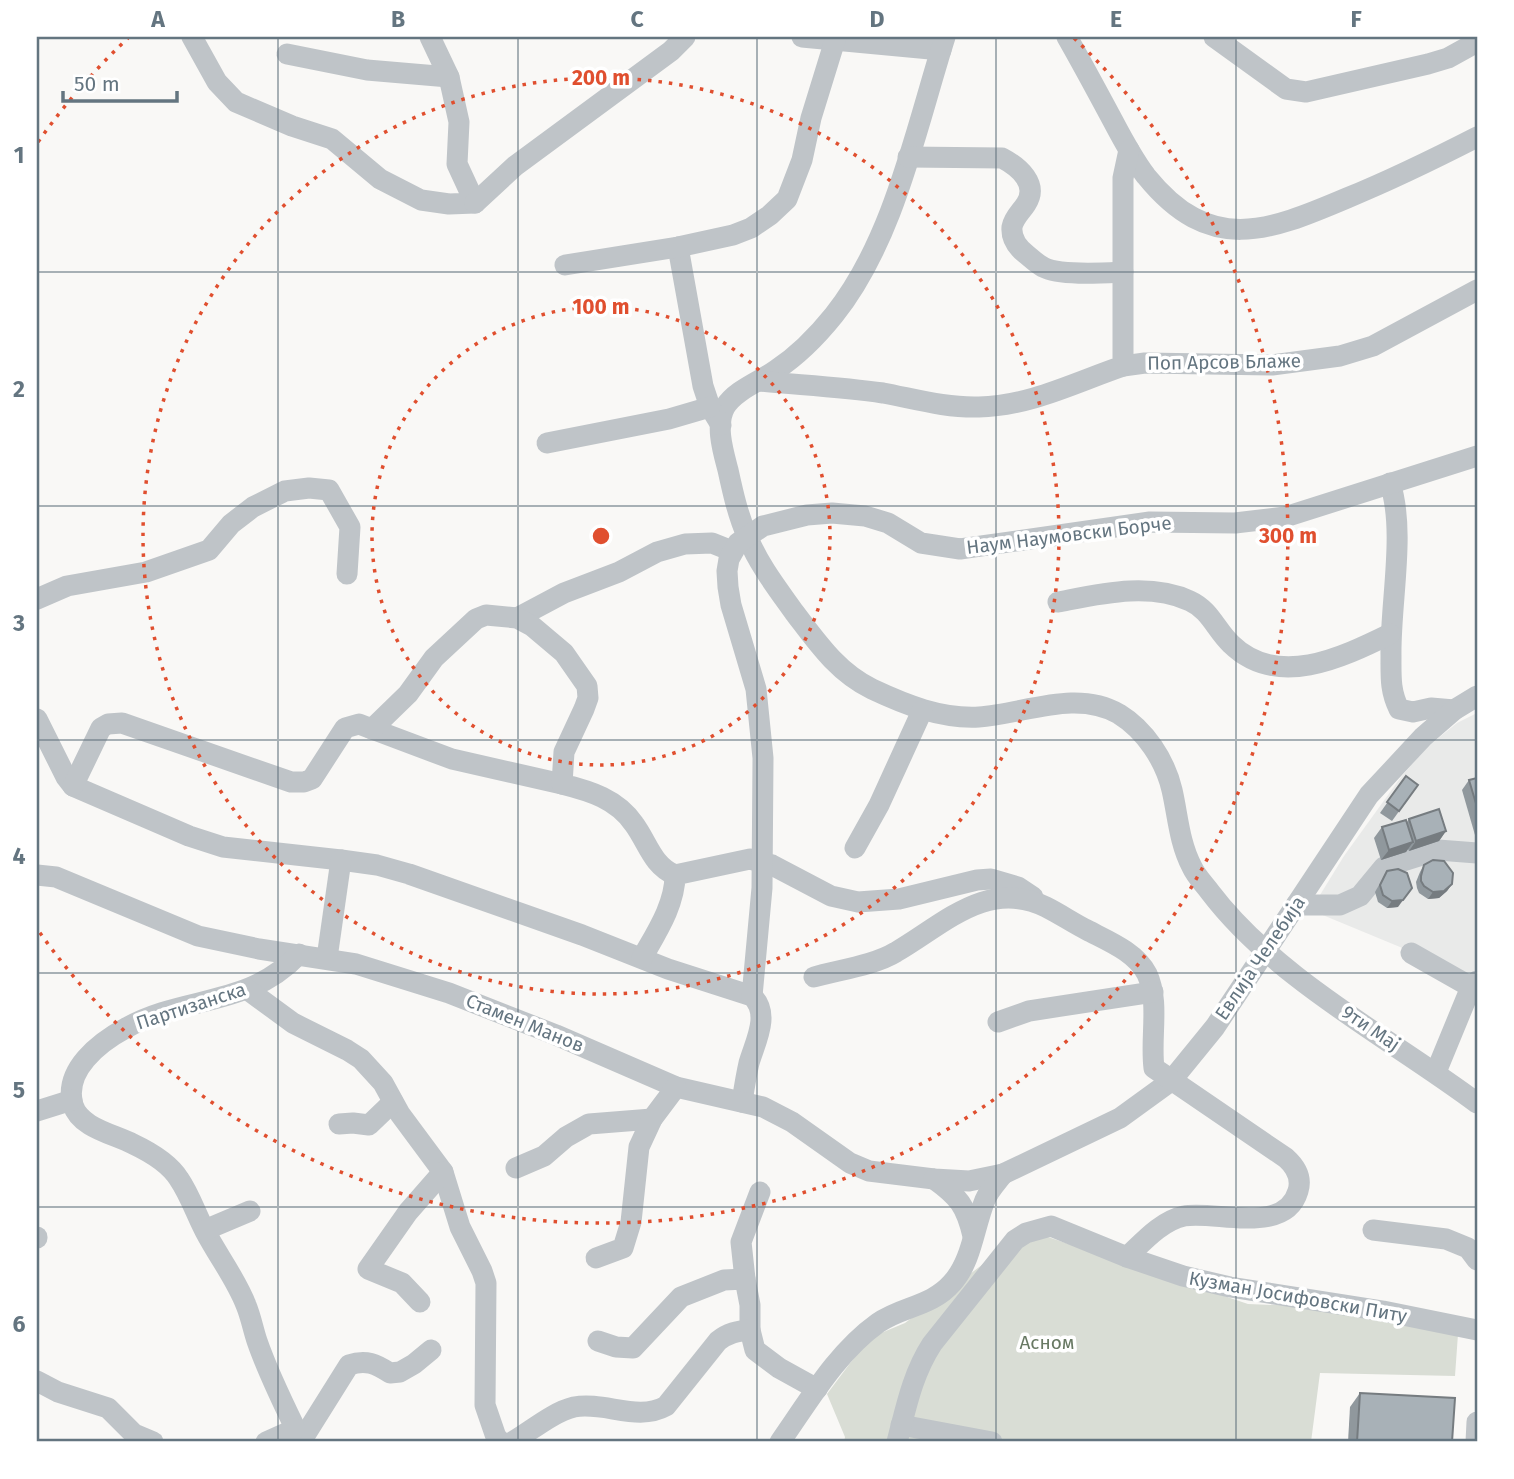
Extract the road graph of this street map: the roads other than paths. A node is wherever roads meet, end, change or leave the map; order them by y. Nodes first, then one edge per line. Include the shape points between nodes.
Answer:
1 (192, 37) edge
2 (430, 37) edge
3 (685, 37) edge
4 (802, 37) edge
5 (1067, 37) edge
6 (1214, 37) edge
7 (835, 38) edge
8 (1477, 42) edge
9 (943, 43) edge
10 (286, 54) dead end
11 (449, 77) junction
12 (1477, 137) edge
13 (1129, 150) junction
14 (908, 157) junction
15 (475, 202) junction
16 (678, 247) junction
17 (565, 265) dead end
18 (1123, 272) junction
19 (1477, 290) edge
20 (1123, 366) junction
21 (759, 382) junction
22 (715, 416) junction
23 (547, 443) dead end
24 (1477, 456) edge
25 (1390, 483) junction
26 (747, 536) junction
27 (732, 551) junction
28 (347, 575) dead end
29 (37, 599) edge
30 (1058, 602) dead end
31 (517, 618) junction
32 (1391, 634) junction
33 (1477, 696) edge
34 (1454, 710) junction
35 (922, 711) junction
36 (37, 719) edge
37 (372, 729) junction
38 (562, 784) junction
39 (74, 786) junction
40 (855, 848) dead end
41 (1477, 853) edge
42 (341, 860) junction
43 (762, 861) junction
44 (37, 875) edge
45 (675, 875) junction
46 (1296, 905) junction
47 (1044, 906) junction
48 (1265, 952) junction
49 (1411, 953) dead end
50 (299, 954) junction
51 (327, 958) junction
52 (642, 958) junction
53 (814, 976) dead end
54 (1474, 984) edge
55 (248, 990) junction
56 (1153, 992) junction
57 (752, 996) junction
58 (998, 1022) dead end
59 (1436, 1072) junction
60 (1171, 1081) junction
61 (676, 1087) junction
62 (72, 1100) junction
63 (742, 1101) junction
64 (393, 1102) junction
65 (1477, 1103) edge
66 (38, 1109) edge
67 (652, 1119) junction
68 (339, 1124) dead end
69 (516, 1168) dead end
70 (443, 1172) junction
71 (1003, 1174) junction
72 (934, 1179) junction
73 (760, 1192) dead end
74 (250, 1211) dead end
75 (205, 1230) junction
76 (1373, 1230) dead end
77 (973, 1236) junction
78 (1126, 1257) junction
79 (596, 1258) dead end
80 (1477, 1260) edge
81 (745, 1279) junction
82 (938, 1297) junction
83 (420, 1302) dead end
84 (945, 1328) junction
85 (750, 1330) junction
86 (1477, 1330) edge
87 (598, 1341) dead end
88 (431, 1350) dead end
89 (37, 1381) edge
90 (817, 1389) junction
91 (1477, 1422) edge
92 (899, 1434) edge
93 (300, 1437) edge
94 (153, 1442) edge
95 (266, 1442) edge
96 (501, 1442) edge
97 (512, 1442) edge
98 (780, 1442) edge
99 (992, 1442) edge
100 (1476, 1442) edge

1 - 15 street via 217,82 236,102 332,139 380,179 421,200
2 - 11 street
3 - 15 street via 515,166
4 - 7 street
5 - 13 street
6 - 8 street via 1286,89 1306,92 1428,64
7 - 9 street
7 - 16 street via 803,160 787,199 751,228
9 - 14 street
10 - 11 street via 366,70
11 - 15 street via 459,122 457,164
12 - 13 street via 1405,174 1300,218 1237,230 1204,223 1163,195
13 - 18 street via 1123,178
14 - 18 street via 1002,158 1012,163 1030,187 1028,202 1013,224 1012,238 1022,251 1044,268
14 - 21 street via 859,280 818,334
16 - 17 street
16 - 22 street, 9ти Мај via 703,386
18 - 20 street
19 - 20 street, Поп Арсов Блаже via 1373,346 1340,356 1272,365
20 - 21 street, Поп Арсов Блаже via 1052,393 980,407
21 - 22 street
22 - 23 street via 669,419
22 - 26 street, 9ти Мај
24 - 25 street, Наум Наумовски Борче
25 - 26 street, Наум Наумовски Борче via 1257,522 1150,522 960,549 921,543 888,523 847,513 807,515 763,526
25 - 32 street via 1397,514
26 - 27 street
26 - 35 street, 9ти Мај via 772,582 833,662 870,688
27 - 31 street via 712,543 666,549
27 - 43 street via 727,571 730,596 761,723
28 - 29 street via 350,527 329,490 309,488 285,491 253,507 209,550 146,572 67,586
30 - 32 street via 1116,591 1167,594 1204,610 1240,652 1260,664 1290,668 1328,661
31 - 37 street via 486,615 476,619 434,658 408,694
31 - 38 street via 564,653 587,686 588,698 564,752
32 - 34 street via 1392,695 1399,709
33 - 34 street, Евлија Челебија
34 - 46 street, Евлија Челебија via 1370,795
35 - 40 street
35 - 48 street, 9ти Мај via 976,717 1082,703 1100,705 1133,723 1163,763 1177,827 1192,868 1231,920
36 - 39 street
37 - 38 street via 452,759
37 - 39 street via 359,724 345,728 312,779 291,782 122,723 108,724 101,728
38 - 45 street via 604,797 620,809 663,869
39 - 42 street via 223,847
41 - 46 street via 1438,850 1384,867 1360,896 1339,905
42 - 51 street
42 - 52 street via 409,874
43 - 45 street via 739,861
43 - 47 street via 831,896 858,902 899,899 991,879 1018,887
43 - 57 street
44 - 50 street, Стамен Манов via 56,877 198,936
45 - 52 street via 667,911
46 - 48 street, Евлија Челебија
47 - 53 street via 1014,898 988,900 964,908 894,954
47 - 56 street via 1136,959
48 - 59 street, 9ти Мај
48 - 60 street, Евлија Челебија
49 - 54 street
50 - 51 street, Стамен Манов
50 - 55 street, Партизанска
51 - 61 street, Стамен Манов via 449,993
52 - 57 street
54 - 59 street
55 - 62 street, Партизанска via 172,1010 128,1027 96,1047 73,1080
55 - 64 street via 293,1023 361,1059
56 - 58 street via 1029,1011
56 - 60 street via 1154,1069
57 - 63 street via 762,1020
59 - 65 street, 9ти Мај
60 - 71 street, Евлија Челебија via 1120,1118
60 - 78 street via 1286,1158 1294,1165 1299,1187 1295,1200 1271,1216 1184,1216 1167,1222
61 - 63 street, Стамен Манов
61 - 67 street
62 - 66 street
62 - 75 street via 80,1116 95,1127 168,1166 179,1178
63 - 72 street, Стамен Манов via 792,1122 869,1171
64 - 68 street via 372,1124
64 - 70 street
67 - 69 street via 589,1124 544,1156
67 - 79 street via 639,1147 631,1222 623,1248
70 - 83 street via 368,1269 402,1283
70 - 96 street via 460,1227 486,1283 485,1405
71 - 72 street, Стамен Манов via 969,1181
71 - 77 street via 986,1197
72 - 77 street via 967,1212
73 - 81 street via 741,1242
74 - 75 street
75 - 93 street via 246,1304
76 - 80 street via 1446,1240 1468,1248
77 - 82 street via 962,1269
78 - 84 street, Кузман Јосифовски Питу via 1051,1226 1026,1233 1015,1240
78 - 86 street, Кузман Јосифовски Питу via 1230,1287
81 - 85 street
81 - 87 street via 724,1280 681,1297 632,1348
82 - 84 street
82 - 90 street via 879,1322 848,1349
84 - 92 street, Кузман Јосифовски Питу via 922,1359
85 - 90 street via 755,1350
85 - 97 street via 718,1341 666,1406 656,1412 599,1406 565,1409
88 - 93 street via 390,1373 376,1364 349,1365
89 - 94 street via 108,1408 134,1434
90 - 98 street
91 - 100 street
92 - 99 street, Кузман Јосифовски Питу
93 - 95 street

